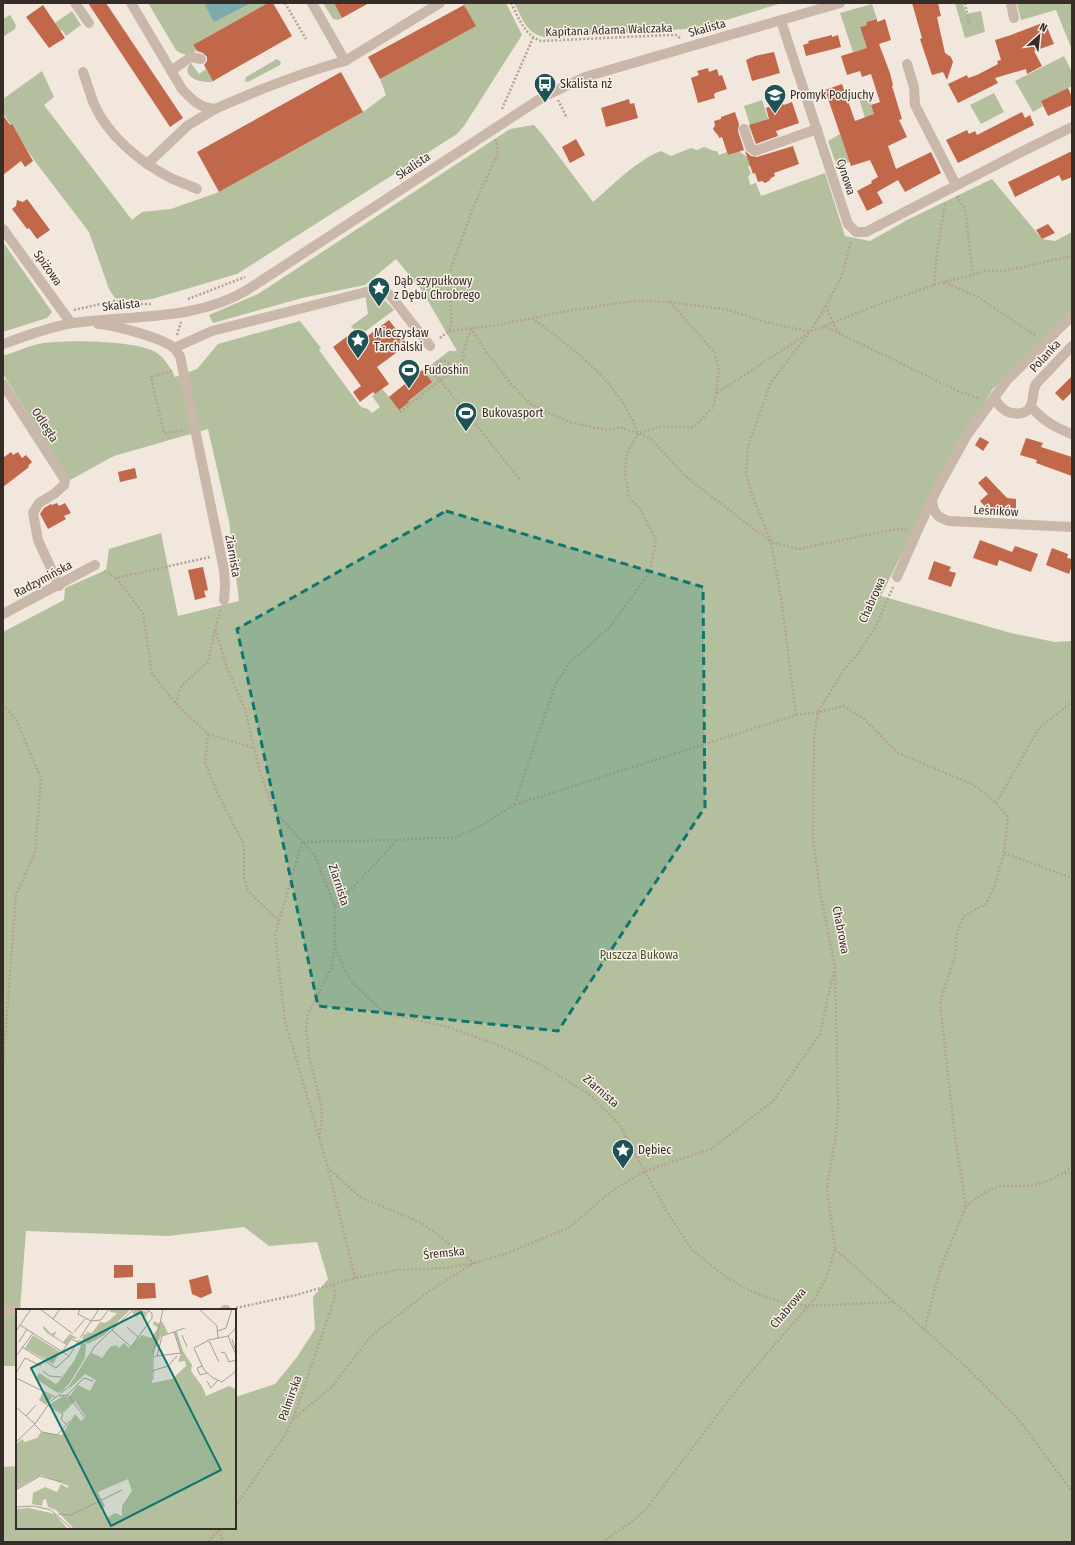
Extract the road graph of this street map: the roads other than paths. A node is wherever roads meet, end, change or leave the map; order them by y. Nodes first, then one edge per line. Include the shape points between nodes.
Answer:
1 (75, 3) edge
2 (131, 3) edge
3 (312, 3) edge
4 (440, 3) edge
5 (840, 3) edge
6 (1011, 3) edge
7 (1014, 18) dead end
8 (781, 21) junction
9 (89, 23) dead end
10 (201, 59) dead end
11 (345, 61) junction
12 (907, 64) dead end
13 (171, 71) junction
14 (83, 72) dead end
15 (215, 109) junction
16 (1072, 127) edge
17 (744, 129) dead end
18 (817, 130) junction
19 (147, 164) junction
20 (197, 189) dead end
21 (953, 189) junction
22 (3, 229) edge
23 (1072, 316) edge
24 (71, 323) junction
25 (3, 344) edge
26 (430, 346) dead end
27 (1072, 346) edge
28 (174, 348) junction
29 (3, 384) edge
30 (992, 400) junction
31 (1031, 407) junction
32 (1072, 434) edge
33 (932, 500) junction
34 (1072, 527) edge
35 (95, 565) road end
36 (897, 577) road end
37 (59, 586) junction
38 (224, 600) road end
39 (3, 614) edge

1 - 9 street
2 - 13 street
3 - 11 street
4 - 11 street
5 - 8 street, Skalista
6 - 7 street
8 - 18 street, Cynowa
8 - 24 street, Skalista via 584,77 543,97 236,297 184,312
10 - 13 street via 191,57
11 - 15 street via 309,71
12 - 21 street via 914,86 915,104
13 - 15 street via 190,98 207,108
14 - 19 street via 95,105 111,130
15 - 19 street via 187,126
16 - 21 street
17 - 18 street via 754,151
18 - 21 street, Cynowa via 848,224 856,232 866,232
19 - 20 street via 172,179
22 - 24 street, Spiżowa
23 - 30 street, Chabrowa via 1007,380
24 - 25 street, Skalista
24 - 28 street via 118,327
26 - 28 street via 390,295 384,291 374,290 212,331
27 - 31 street, Polanka via 1035,386
28 - 38 street, Ziarnista via 180,356 183,369 221,555
29 - 37 street, Odległa via 64,480 64,486 39,503 34,513 38,540
30 - 31 street via 1011,412 1022,413
30 - 33 street, Chabrowa via 967,435
31 - 32 street via 1046,422
33 - 34 street, Leśników via 932,508 936,514 948,521
33 - 36 street, Chabrowa
35 - 37 street, Radzymińska
37 - 39 street, Radzymińska

